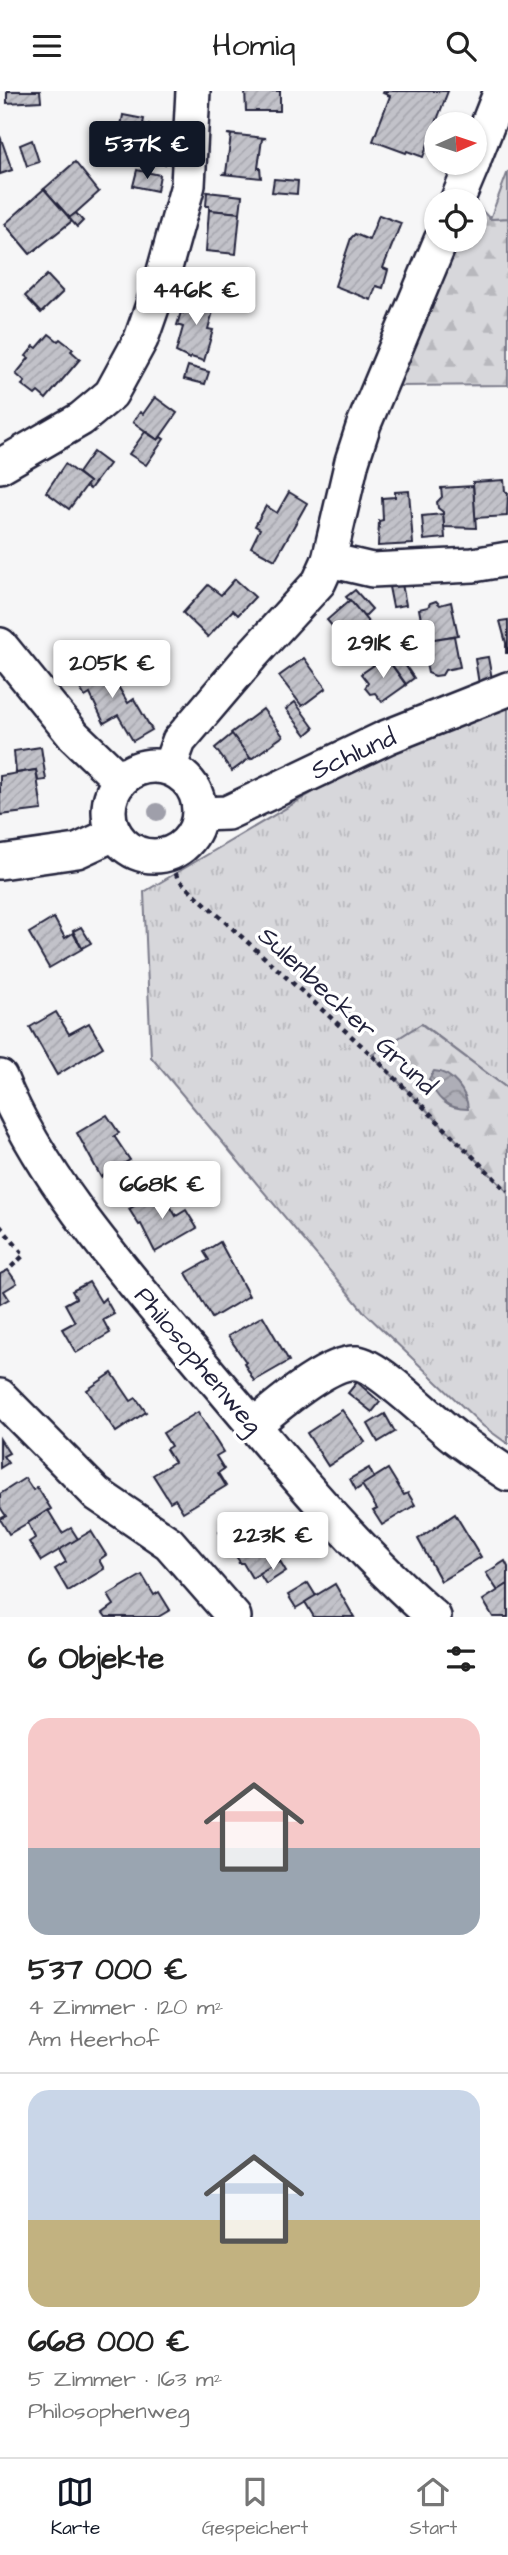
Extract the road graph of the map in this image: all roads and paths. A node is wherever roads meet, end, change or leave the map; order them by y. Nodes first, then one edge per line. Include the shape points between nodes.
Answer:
1 (193, 91) edge
2 (502, 91) edge
3 (487, 127) edge
4 (436, 252) edge
5 (0, 466) edge
6 (508, 559) edge
7 (329, 560) junction
8 (0, 645) edge
9 (508, 689) edge
10 (169, 768) junction
11 (120, 781) junction
12 (200, 814) junction
13 (114, 834) junction
14 (168, 854) junction
15 (0, 862) edge
16 (0, 1077) edge
17 (508, 1192) edge
18 (0, 1226) edge
19 (8, 1270) dead end
20 (0, 1396) edge
21 (253, 1426) junction
22 (508, 1474) edge
23 (234, 1617) edge
24 (434, 1617) edge

1 - 5 street via 188,185 141,339 111,394 81,419
2 - 3 street
4 - 7 street via 364,424
6 - 7 street via 372,570
7 - 10 street via 318,582 179,741
8 - 11 street via 74,736
9 - 12 street, Schlund via 387,737 227,813
10 - 11 street via 151,765
10 - 12 street via 186,778 197,795
11 - 13 street via 108,816
12 - 14 street via 193,835
13 - 14 street via 126,848 142,855
13 - 15 street via 77,851
14 - 17 path, Sulenbecker Grund via 178,879 372,1055
16 - 21 street, Philosophenweg via 11,1106 69,1200
18 - 19 path via 24,1255
20 - 23 street via 97,1494 169,1543
21 - 22 street via 311,1381 359,1362
21 - 24 street, Philosophenweg via 362,1550

